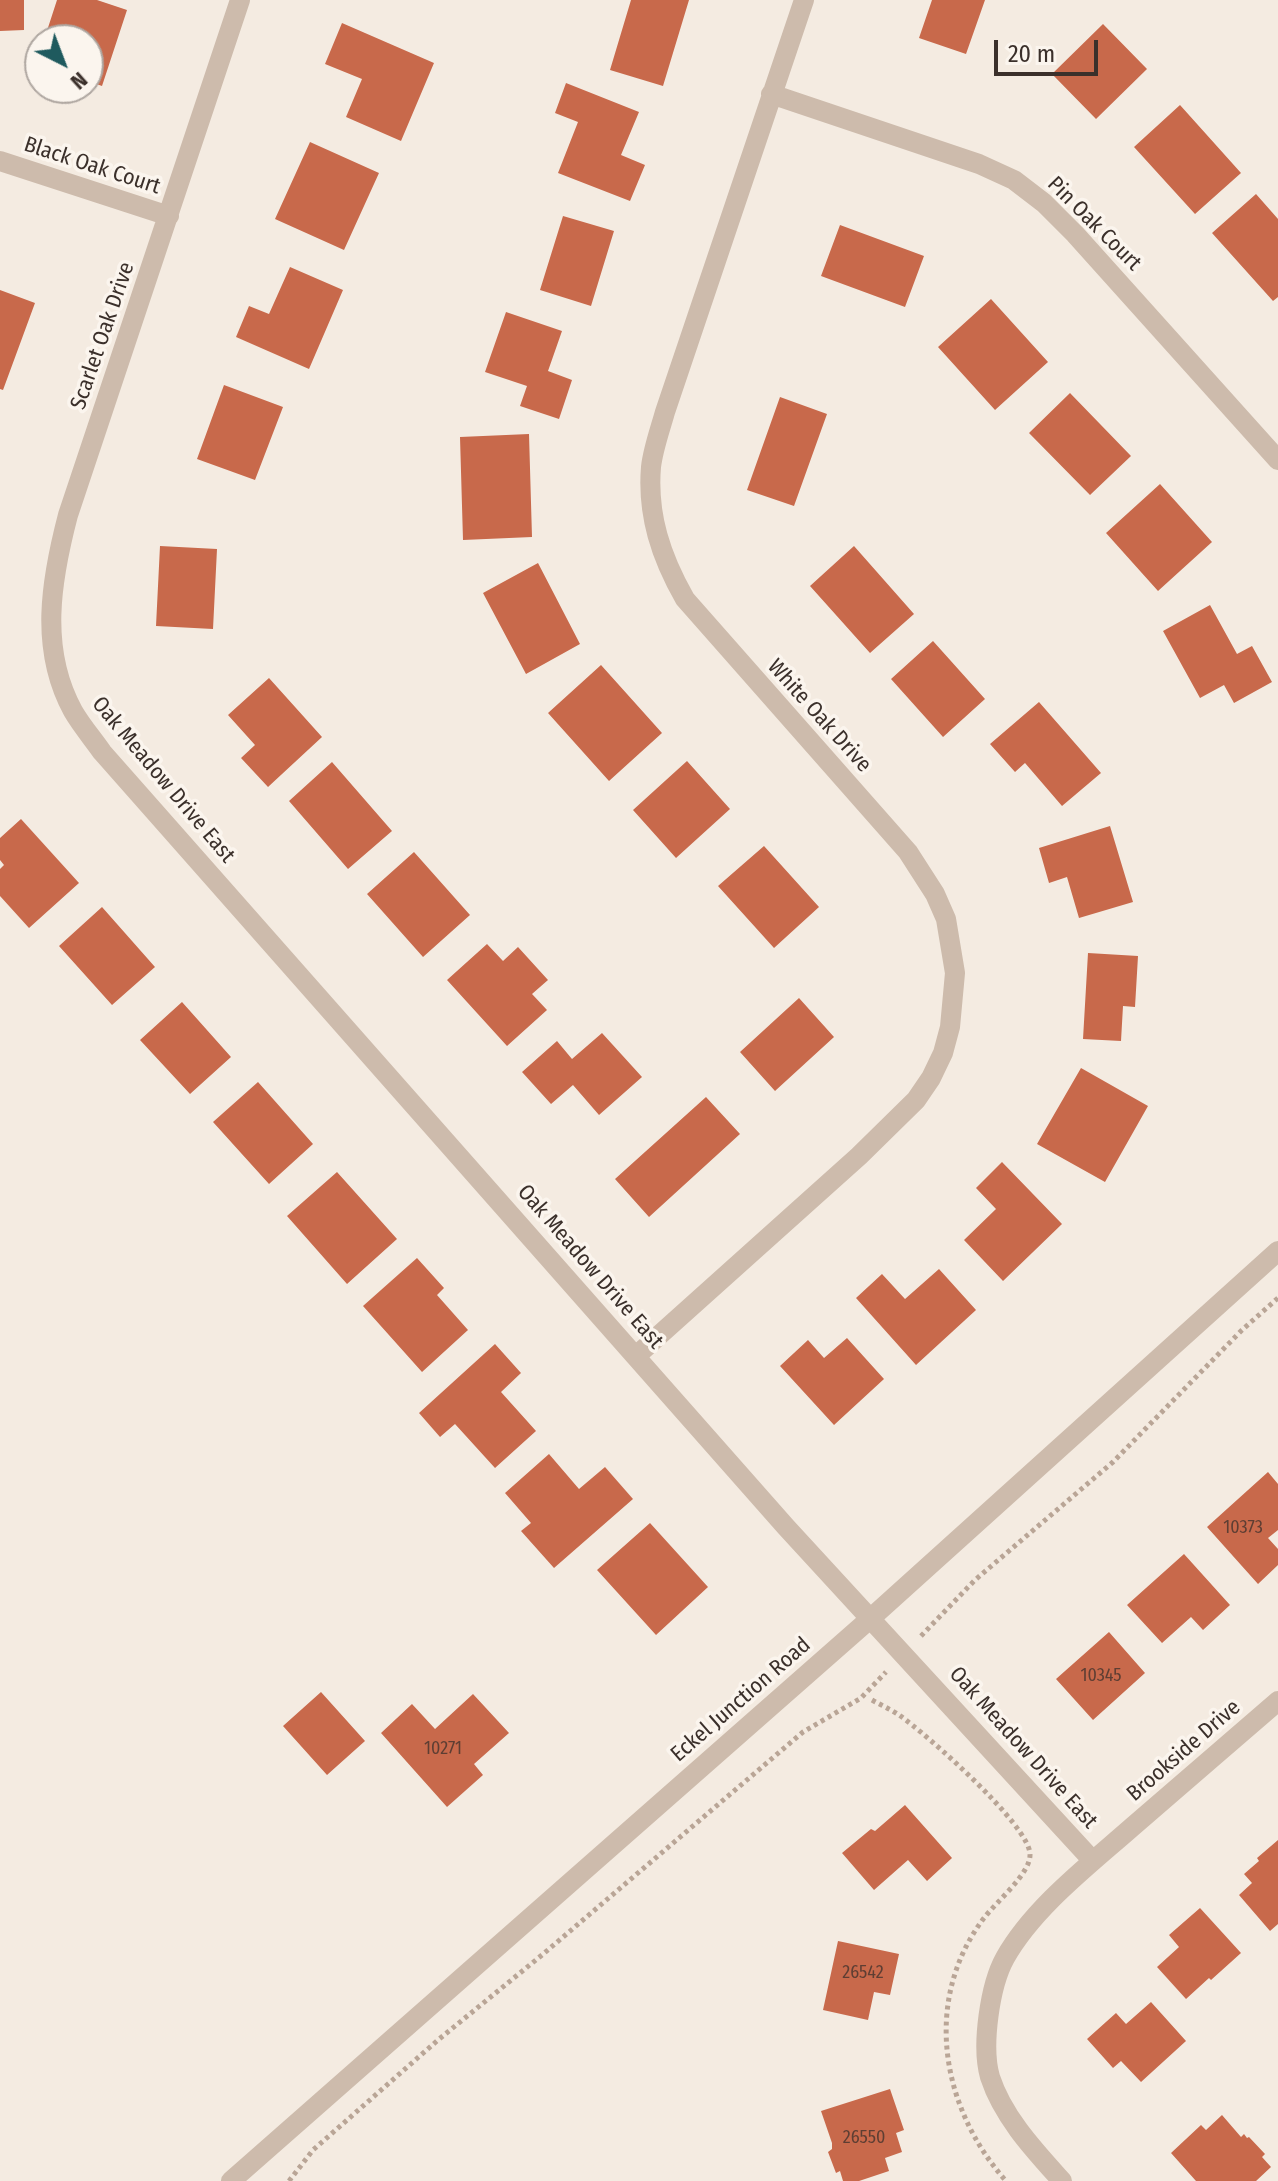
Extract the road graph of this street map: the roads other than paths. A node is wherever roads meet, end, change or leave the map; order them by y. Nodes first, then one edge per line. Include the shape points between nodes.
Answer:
1 (240, 0) edge
2 (804, 0) edge
3 (771, 94) junction
4 (0, 161) edge
5 (169, 216) junction
6 (1278, 460) edge
7 (64, 693) joint
8 (1278, 1251) edge
9 (636, 1356) junction
10 (871, 1618) junction
11 (1278, 1701) edge
12 (1093, 1861) junction
13 (231, 2181) edge
14 (1062, 2181) edge

1 - 5 street, Scarlet Oak Drive
2 - 3 street, White Oak Drive
3 - 6 street, Pin Oak Court via 1014,180 1075,234
3 - 9 street, White Oak Drive via 651,464 655,528 685,599 908,852 935,894 952,946 954,1000 943,1053 916,1100
4 - 5 street, Black Oak Court
5 - 7 street, Scarlet Oak Drive via 55,566 50,619
7 - 9 street, Oak Meadow Drive East via 102,752
8 - 10 street, Eckel Junction Road
9 - 10 street, Oak Meadow Drive East
10 - 12 street, Oak Meadow Drive East
10 - 13 street, Eckel Junction Road
11 - 12 street, Brookside Drive
12 - 14 street, Brookside Drive via 1033,1919 1004,1959 991,2000 986,2042 990,2076 1008,2115

